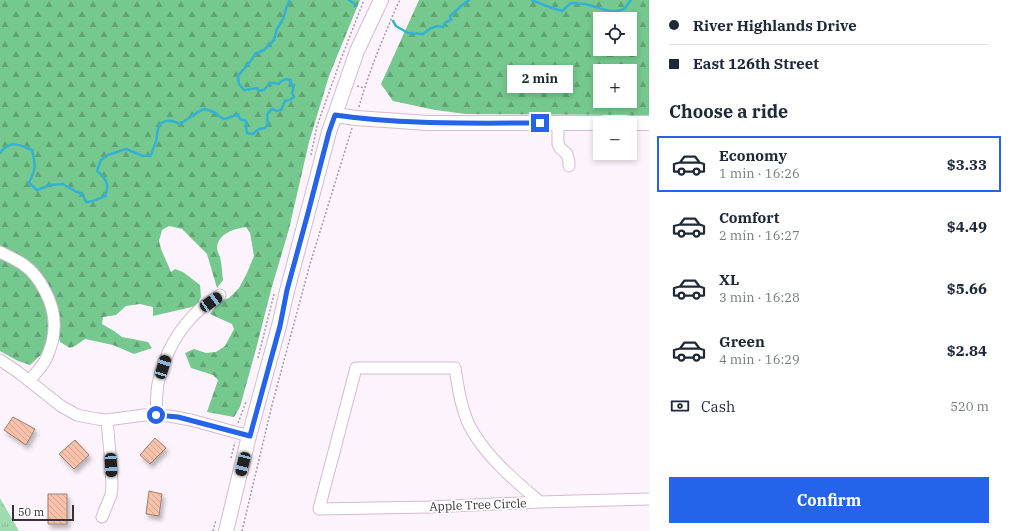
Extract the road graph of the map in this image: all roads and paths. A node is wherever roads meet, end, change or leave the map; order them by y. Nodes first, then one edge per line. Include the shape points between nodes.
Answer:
1 (381, 0) edge
2 (400, 0) edge
3 (364, 88) dead end
4 (335, 115) junction
5 (558, 123) junction
6 (593, 123) edge
7 (637, 123) edge
8 (649, 123) edge
9 (348, 139) dead end
10 (569, 166) dead end
11 (0, 252) edge
12 (220, 295) dead end
13 (0, 360) edge
14 (29, 381) junction
15 (156, 415) junction
16 (107, 420) junction
17 (250, 436) junction
18 (649, 499) edge
19 (540, 502) junction
20 (102, 517) dead end
21 (226, 531) edge
22 (242, 531) edge

1 - 4 main road via 357,51
2 - 3 path
4 - 5 main road via 428,123
4 - 17 main road
5 - 6 main road
5 - 10 street via 558,144 567,154
7 - 8 main road
9 - 22 path via 284,360
11 - 14 street via 24,265 34,274 42,284 54,313 52,343 45,360
12 - 15 street via 189,320 171,346 158,384
13 - 14 street
14 - 16 street via 76,415
15 - 16 street
15 - 17 street via 178,417
16 - 20 street via 112,486
17 - 21 main road
18 - 19 street
19 - 19 street, Apple Tree Circle via 500,466 478,440 460,401 455,368 356,368 319,509

